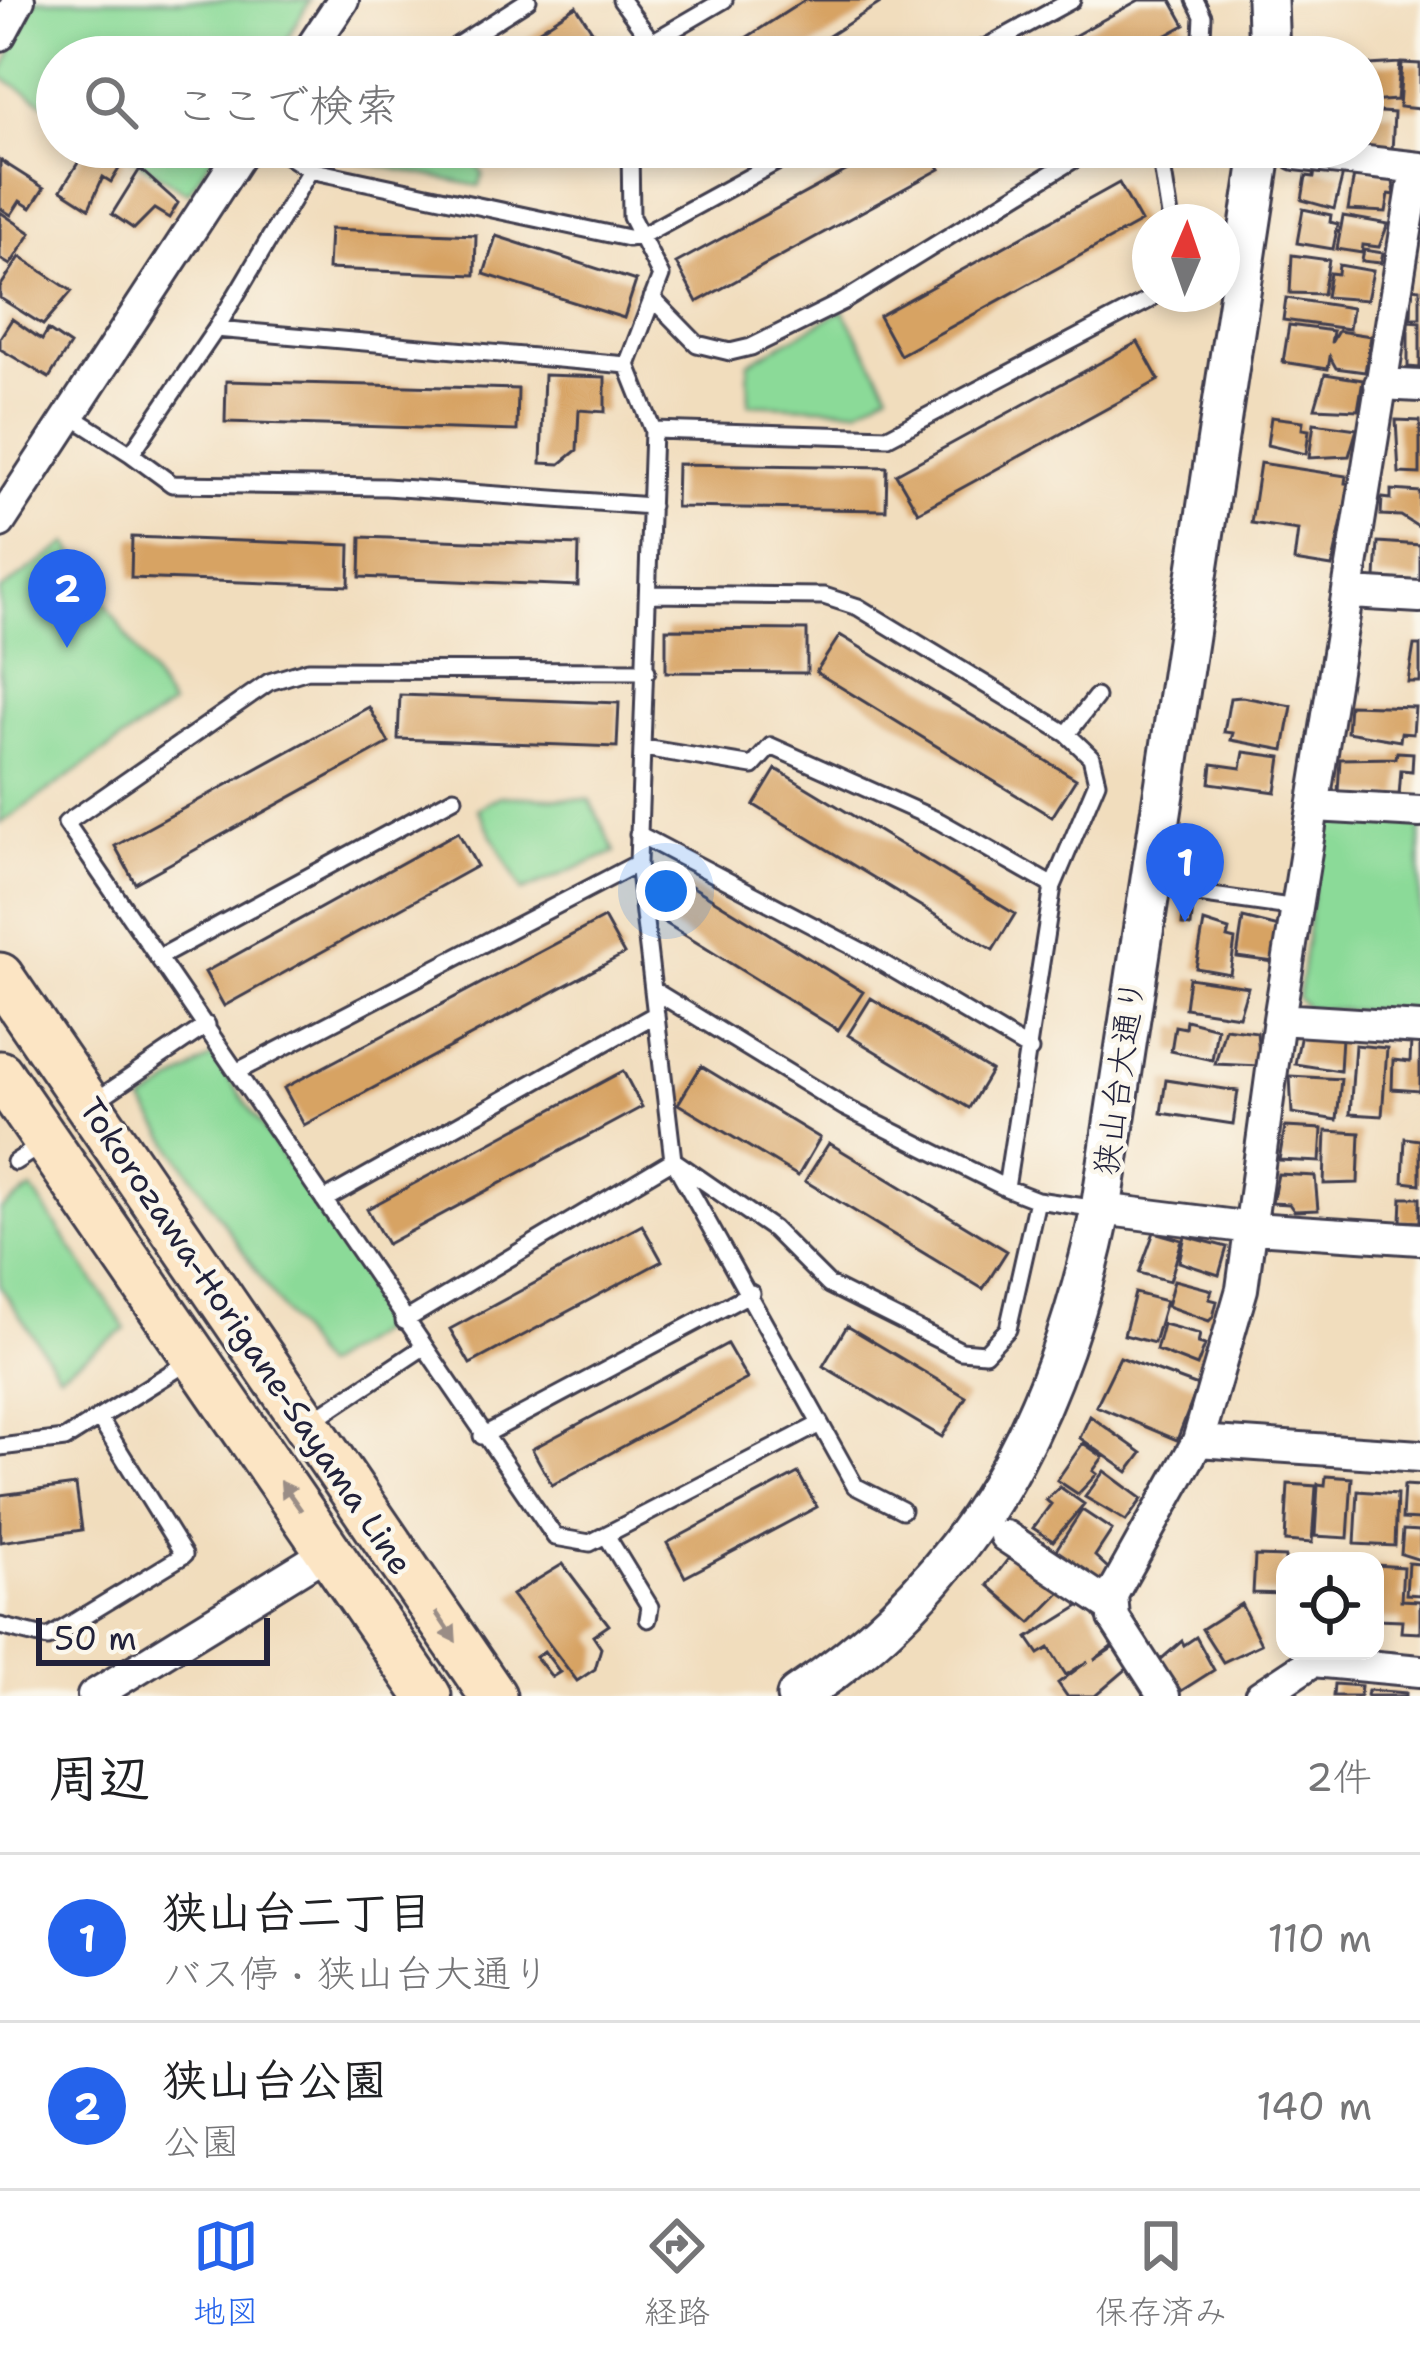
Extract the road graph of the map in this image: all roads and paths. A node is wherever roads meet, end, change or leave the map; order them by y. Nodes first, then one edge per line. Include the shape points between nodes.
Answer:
1 (19, 0) edge
2 (528, 0) edge
3 (621, 0) edge
4 (724, 0) edge
5 (1072, 0) edge
6 (1195, 0) edge
7 (1267, 0) edge
8 (340, 1) edge
9 (0, 35) edge
10 (318, 36) edge
11 (472, 36) edge
12 (648, 36) edge
13 (661, 36) edge
14 (1006, 36) edge
15 (1202, 36) edge
16 (1268, 36) edge
17 (1384, 164) edge
18 (231, 168) edge
19 (307, 168) edge
20 (630, 168) edge
21 (766, 168) edge
22 (1060, 168) edge
23 (1163, 168) edge
24 (1276, 168) edge
25 (1418, 168) edge
26 (310, 170) junction
27 (1168, 204) edge
28 (641, 236) junction
29 (652, 298) junction
30 (1132, 304) edge
31 (216, 328) junction
32 (627, 364) junction
33 (1380, 384) junction
34 (1420, 386) edge
35 (70, 415) junction
36 (653, 430) junction
37 (131, 454) junction
38 (651, 506) junction
39 (0, 522) edge
40 (1351, 593) junction
41 (649, 594) junction
42 (1420, 597) edge
43 (647, 670) junction
44 (1096, 697) dead end
45 (1067, 734) junction
46 (644, 748) junction
47 (454, 798) dead end
48 (1314, 806) junction
49 (1420, 812) edge
50 (638, 834) junction
51 (638, 863) junction
52 (1053, 886) junction
53 (1198, 894) dead end
54 (1297, 908) junction
55 (160, 957) junction
56 (0, 976) edge
57 (653, 990) junction
58 (656, 1014) junction
59 (1279, 1019) junction
60 (207, 1025) junction
61 (1420, 1028) edge
62 (1030, 1050) junction
63 (238, 1071) junction
64 (0, 1073) edge
65 (88, 1105) junction
66 (673, 1160) junction
67 (1006, 1188) junction
68 (324, 1200) junction
69 (1037, 1200) junction
70 (1101, 1209) junction
71 (1252, 1228) junction
72 (1420, 1239) edge
73 (751, 1293) junction
74 (404, 1322) junction
75 (422, 1348) junction
76 (196, 1358) junction
77 (99, 1418) junction
78 (307, 1424) junction
79 (820, 1424) junction
80 (482, 1436) junction
81 (1198, 1441) junction
82 (0, 1445) edge
83 (1420, 1456) edge
84 (902, 1510) dead end
85 (606, 1535) junction
86 (1005, 1536) dead end
87 (329, 1551) junction
88 (1112, 1606) junction
89 (648, 1619) dead end
90 (0, 1626) edge
91 (1420, 1671) edge
92 (819, 1690) edge
93 (93, 1696) edge
94 (428, 1696) edge
95 (493, 1696) edge
96 (1164, 1696) edge
97 (1260, 1696) edge

1 - 9 street
2 - 11 lane
3 - 12 lane
4 - 13 lane
5 - 14 lane
6 - 15 lane
7 - 16 street
8 - 10 street
17 - 25 street
18 - 35 street
19 - 26 lane
20 - 28 lane via 631,217
21 - 28 lane
22 - 29 lane via 844,302 751,347 730,352 697,344
23 - 27 lane
24 - 70 street, 狭山台大通り
25 - 33 street
26 - 28 lane
26 - 31 lane
28 - 29 lane via 661,276
29 - 32 lane
30 - 36 lane via 888,437
31 - 32 lane
31 - 37 lane
32 - 36 lane
33 - 34 street
33 - 40 street
35 - 37 lane
35 - 39 street
36 - 38 lane
37 - 38 lane via 172,484 386,487
38 - 41 lane
40 - 42 street
40 - 48 street
41 - 43 lane
41 - 45 lane via 824,596 858,607
43 - 46 lane
43 - 55 lane via 308,670 269,682 66,824
44 - 45 lane
45 - 52 lane via 1091,758 1096,782
46 - 50 lane
46 - 52 lane via 754,766 771,746 939,821
47 - 55 lane
48 - 49 street
48 - 54 street
50 - 51 lane
50 - 62 lane
51 - 57 lane
51 - 63 lane
52 - 62 lane
53 - 54 lane
54 - 59 street
55 - 60 lane
56 - 65 main road, Tokorozawa-Horigane-Sayama Line
57 - 58 lane
57 - 67 lane via 844,1107
58 - 66 lane
58 - 68 lane
59 - 61 street
59 - 71 street
60 - 63 lane
60 - 65 lane
62 - 67 lane
63 - 68 lane
64 - 76 main road, Tokorozawa-Horigane-Sayama Line via 31,1152
65 - 78 main road, Tokorozawa-Horigane-Sayama Line
66 - 69 lane via 772,1229 829,1285 961,1351 985,1353 1009,1329
66 - 73 lane
66 - 74 lane
67 - 69 lane
68 - 74 lane
69 - 70 lane
70 - 71 street
70 - 92 street, 狭山台大通り via 1080,1310 1016,1460 944,1563
71 - 72 street
71 - 81 street
73 - 79 lane
73 - 80 lane
74 - 75 lane
75 - 78 lane
75 - 80 lane
76 - 77 lane
87 -> 76 main road, Tokorozawa-Horigane-Sayama Line
77 - 82 lane via 65,1439
77 - 90 lane via 184,1555 47,1638
78 -> 95 main road, Tokorozawa-Horigane-Sayama Line
79 - 84 lane via 854,1486
79 - 85 lane
80 - 85 lane via 555,1537 590,1543
81 - 83 street
81 - 88 street
85 - 89 lane via 650,1607
86 - 88 street
87 - 93 street
87 - 94 main road, Tokorozawa-Horigane-Sayama Line
88 - 96 street
91 - 97 street via 1313,1660

